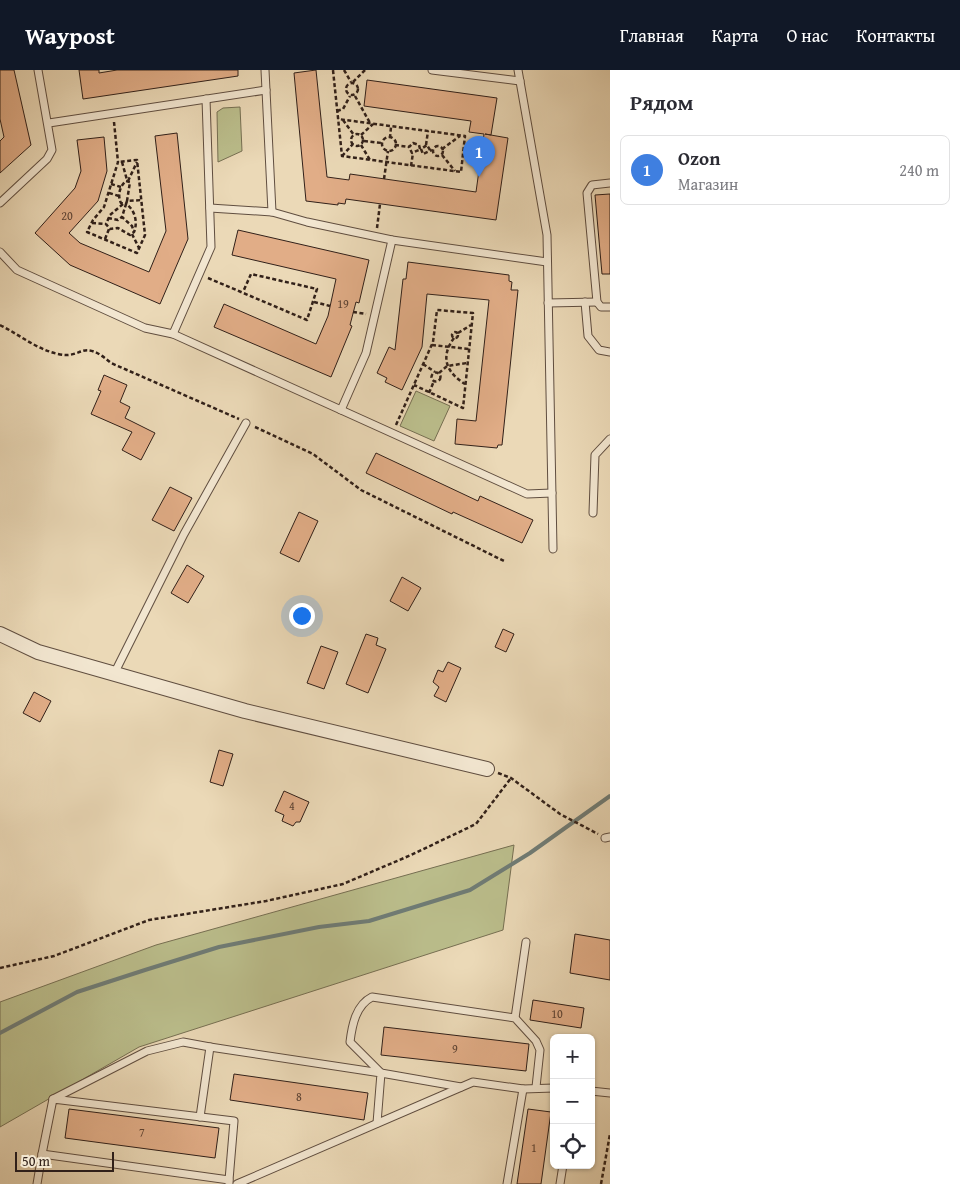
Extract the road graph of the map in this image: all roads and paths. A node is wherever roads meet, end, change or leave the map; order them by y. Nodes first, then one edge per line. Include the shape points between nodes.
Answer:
1 (38, 70) edge
2 (265, 70) edge
3 (333, 70) edge
4 (344, 70) edge
5 (365, 70) edge
6 (432, 70) edge
7 (518, 70) edge
8 (520, 81) junction
9 (352, 82) junction
10 (266, 90) junction
11 (350, 96) junction
12 (355, 96) junction
13 (206, 99) junction
14 (337, 111) junction
15 (113, 113) junction
16 (338, 119) junction
17 (342, 120) junction
18 (49, 123) junction
19 (372, 124) junction
20 (391, 126) junction
21 (428, 131) junction
22 (354, 135) junction
23 (361, 135) junction
24 (460, 136) junction
25 (390, 138) junction
26 (364, 141) junction
27 (353, 144) junction
28 (382, 144) junction
29 (361, 145) junction
30 (396, 145) junction
31 (426, 145) junction
32 (409, 147) junction
33 (420, 149) junction
34 (442, 149) junction
35 (431, 150) junction
36 (388, 151) junction
37 (413, 153) junction
38 (442, 155) junction
39 (342, 156) junction
40 (137, 160) junction
41 (370, 160) junction
42 (120, 162) junction
43 (386, 162) junction
44 (411, 166) junction
45 (456, 172) junction
46 (384, 179) dead end
47 (128, 180) junction
48 (610, 183) edge
49 (111, 184) junction
50 (121, 187) junction
51 (109, 193) junction
52 (119, 196) junction
53 (142, 200) junction
54 (0, 203) edge
55 (125, 203) junction
56 (380, 204) dead end
57 (210, 208) junction
58 (272, 212) junction
59 (122, 217) junction
60 (108, 218) junction
61 (92, 222) junction
62 (106, 224) junction
63 (110, 228) junction
64 (133, 233) junction
65 (376, 237) junction
66 (105, 239) junction
67 (392, 240) junction
68 (140, 248) junction
69 (0, 252) edge
70 (547, 262) junction
71 (200, 274) junction
72 (243, 292) junction
73 (314, 302) junction
74 (585, 302) junction
75 (597, 302) junction
76 (548, 303) junction
77 (330, 306) dead end
78 (610, 307) edge
79 (0, 324) edge
80 (472, 325) junction
81 (173, 334) junction
82 (432, 345) junction
83 (448, 347) junction
84 (469, 349) junction
85 (610, 352) edge
86 (468, 363) junction
87 (423, 364) junction
88 (447, 366) junction
89 (435, 372) junction
90 (439, 373) junction
91 (434, 381) junction
92 (465, 384) junction
93 (414, 386) junction
94 (429, 393) junction
95 (341, 410) junction
96 (246, 423) junction
97 (392, 433) junction
98 (610, 439) edge
99 (552, 493) junction
100 (593, 513) dead end
101 (553, 549) dead end
102 (506, 562) dead end
103 (0, 634) edge
104 (114, 674) junction
105 (487, 769) joint
106 (511, 778) junction
107 (587, 827) dead end
108 (526, 942) dead end
109 (0, 968) edge
110 (515, 1018) junction
111 (210, 1047) junction
112 (381, 1073) junction
113 (460, 1087) junction
114 (536, 1087) junction
115 (550, 1088) edge
116 (523, 1089) junction
117 (595, 1091) edge
118 (610, 1093) edge
119 (53, 1099) junction
120 (200, 1117) junction
121 (377, 1123) junction
122 (610, 1134) edge
123 (42, 1154) junction
124 (562, 1169) edge
125 (229, 1182) edge
126 (37, 1184) edge
127 (237, 1184) edge
128 (507, 1184) edge
129 (560, 1184) edge
130 (601, 1184) edge

1 - 18 lane
2 - 10 lane
3 - 14 path
4 - 9 path
5 - 9 path
6 - 8 lane
7 - 8 lane
8 - 70 lane via 547,235
9 - 11 path via 347,88
9 - 12 path via 357,88
10 - 13 lane
10 - 58 lane
11 - 12 path
11 - 14 path via 343,109
12 - 19 path
13 - 15 lane
13 - 57 lane
14 - 16 path
15 - 18 lane
15 - 42 path
16 - 17 path
16 - 39 path
17 - 19 path
17 - 22 path
18 - 54 lane via 50,155
19 - 20 path
19 - 23 path
20 - 21 path
20 - 25 path
21 - 24 path
21 - 31 path
22 - 23 path
22 - 27 path via 351,139
23 - 26 path
24 - 34 path
24 - 45 path via 466,136 460,172
25 - 28 path via 383,140
25 - 30 path
26 - 28 path
26 - 29 path
27 - 29 path
27 - 39 path
28 - 36 path
29 - 41 path
30 - 32 path
30 - 36 path
31 - 33 path
31 - 35 path
32 - 33 path via 413,143
32 - 37 path
33 - 35 path via 423,154
33 - 37 path
34 - 35 path via 437,146
34 - 38 path
35 - 38 path via 435,156
36 - 43 path
37 - 44 path
38 - 45 path
39 - 41 path
40 - 42 path
40 - 47 path
40 - 53 path
41 - 43 path
42 - 47 path
42 - 49 path
43 - 44 path
43 - 46 path
44 - 45 path
47 - 50 path
47 - 55 path via 131,187
48 - 75 lane via 592,185 587,193
49 - 50 path
49 - 51 path
50 - 52 path
51 - 52 path
51 - 61 path via 104,207
52 - 55 path
53 - 55 path
53 - 68 path via 145,235
55 - 59 path
55 - 60 path
55 - 64 path via 136,219
56 - 65 path
57 - 58 lane
57 - 71 lane via 210,247
58 - 65 lane
59 - 60 path via 118,220
59 - 64 path via 132,226
60 - 62 path
61 - 62 path
61 - 66 path via 88,232
62 - 63 path
63 - 64 path
63 - 66 path
64 - 68 path
65 - 67 lane
66 - 68 path via 137,253
67 - 70 lane
67 - 95 lane via 366,353
69 - 81 lane via 17,270 145,328
70 - 76 lane
71 - 72 path
71 - 81 lane
72 - 73 path via 307,320
72 - 73 path via 251,274 317,289
73 - 77 path
74 - 75 lane
74 - 76 lane
74 - 85 lane via 588,336 599,350
75 - 78 lane via 601,307
76 - 99 lane
79 - 96 path via 36,347 61,355 89,349 100,353 111,363
80 - 82 path via 472,313 437,310
80 - 83 path via 457,334
80 - 84 path
81 - 95 lane
82 - 83 path
82 - 87 path
83 - 84 path
83 - 88 path
84 - 86 path
86 - 88 path
86 - 92 path
87 - 89 path
87 - 93 path
88 - 90 path
88 - 92 path via 454,377
89 - 90 path
89 - 91 path
90 - 91 path via 441,379
91 - 94 path
92 - 94 path via 463,408
93 - 94 path
93 - 97 path
95 - 97 lane
96 - 102 path via 314,454 361,490
96 - 104 lane via 184,534
97 - 99 lane via 527,494
98 - 100 lane via 595,455
99 - 101 lane
103 - 104 street via 38,652
104 - 105 street via 255,713
105 - 106 path
106 - 107 path via 560,814
106 - 109 path via 476,824 343,884 266,901 149,920 54,956
108 - 110 lane
110 - 112 lane via 372,996 358,1012 350,1042
110 - 114 lane via 540,1050
111 - 112 lane
111 - 119 lane via 183,1042 147,1051
111 - 120 lane
112 - 113 lane
112 - 121 lane
113 - 116 lane via 473,1082
113 - 121 lane
114 - 115 lane
114 - 116 lane
116 - 128 lane
117 - 118 lane
119 - 120 lane
119 - 123 lane
120 - 125 lane via 234,1121
121 - 127 lane
122 - 130 path
123 - 125 lane
123 - 126 lane
124 - 129 lane

